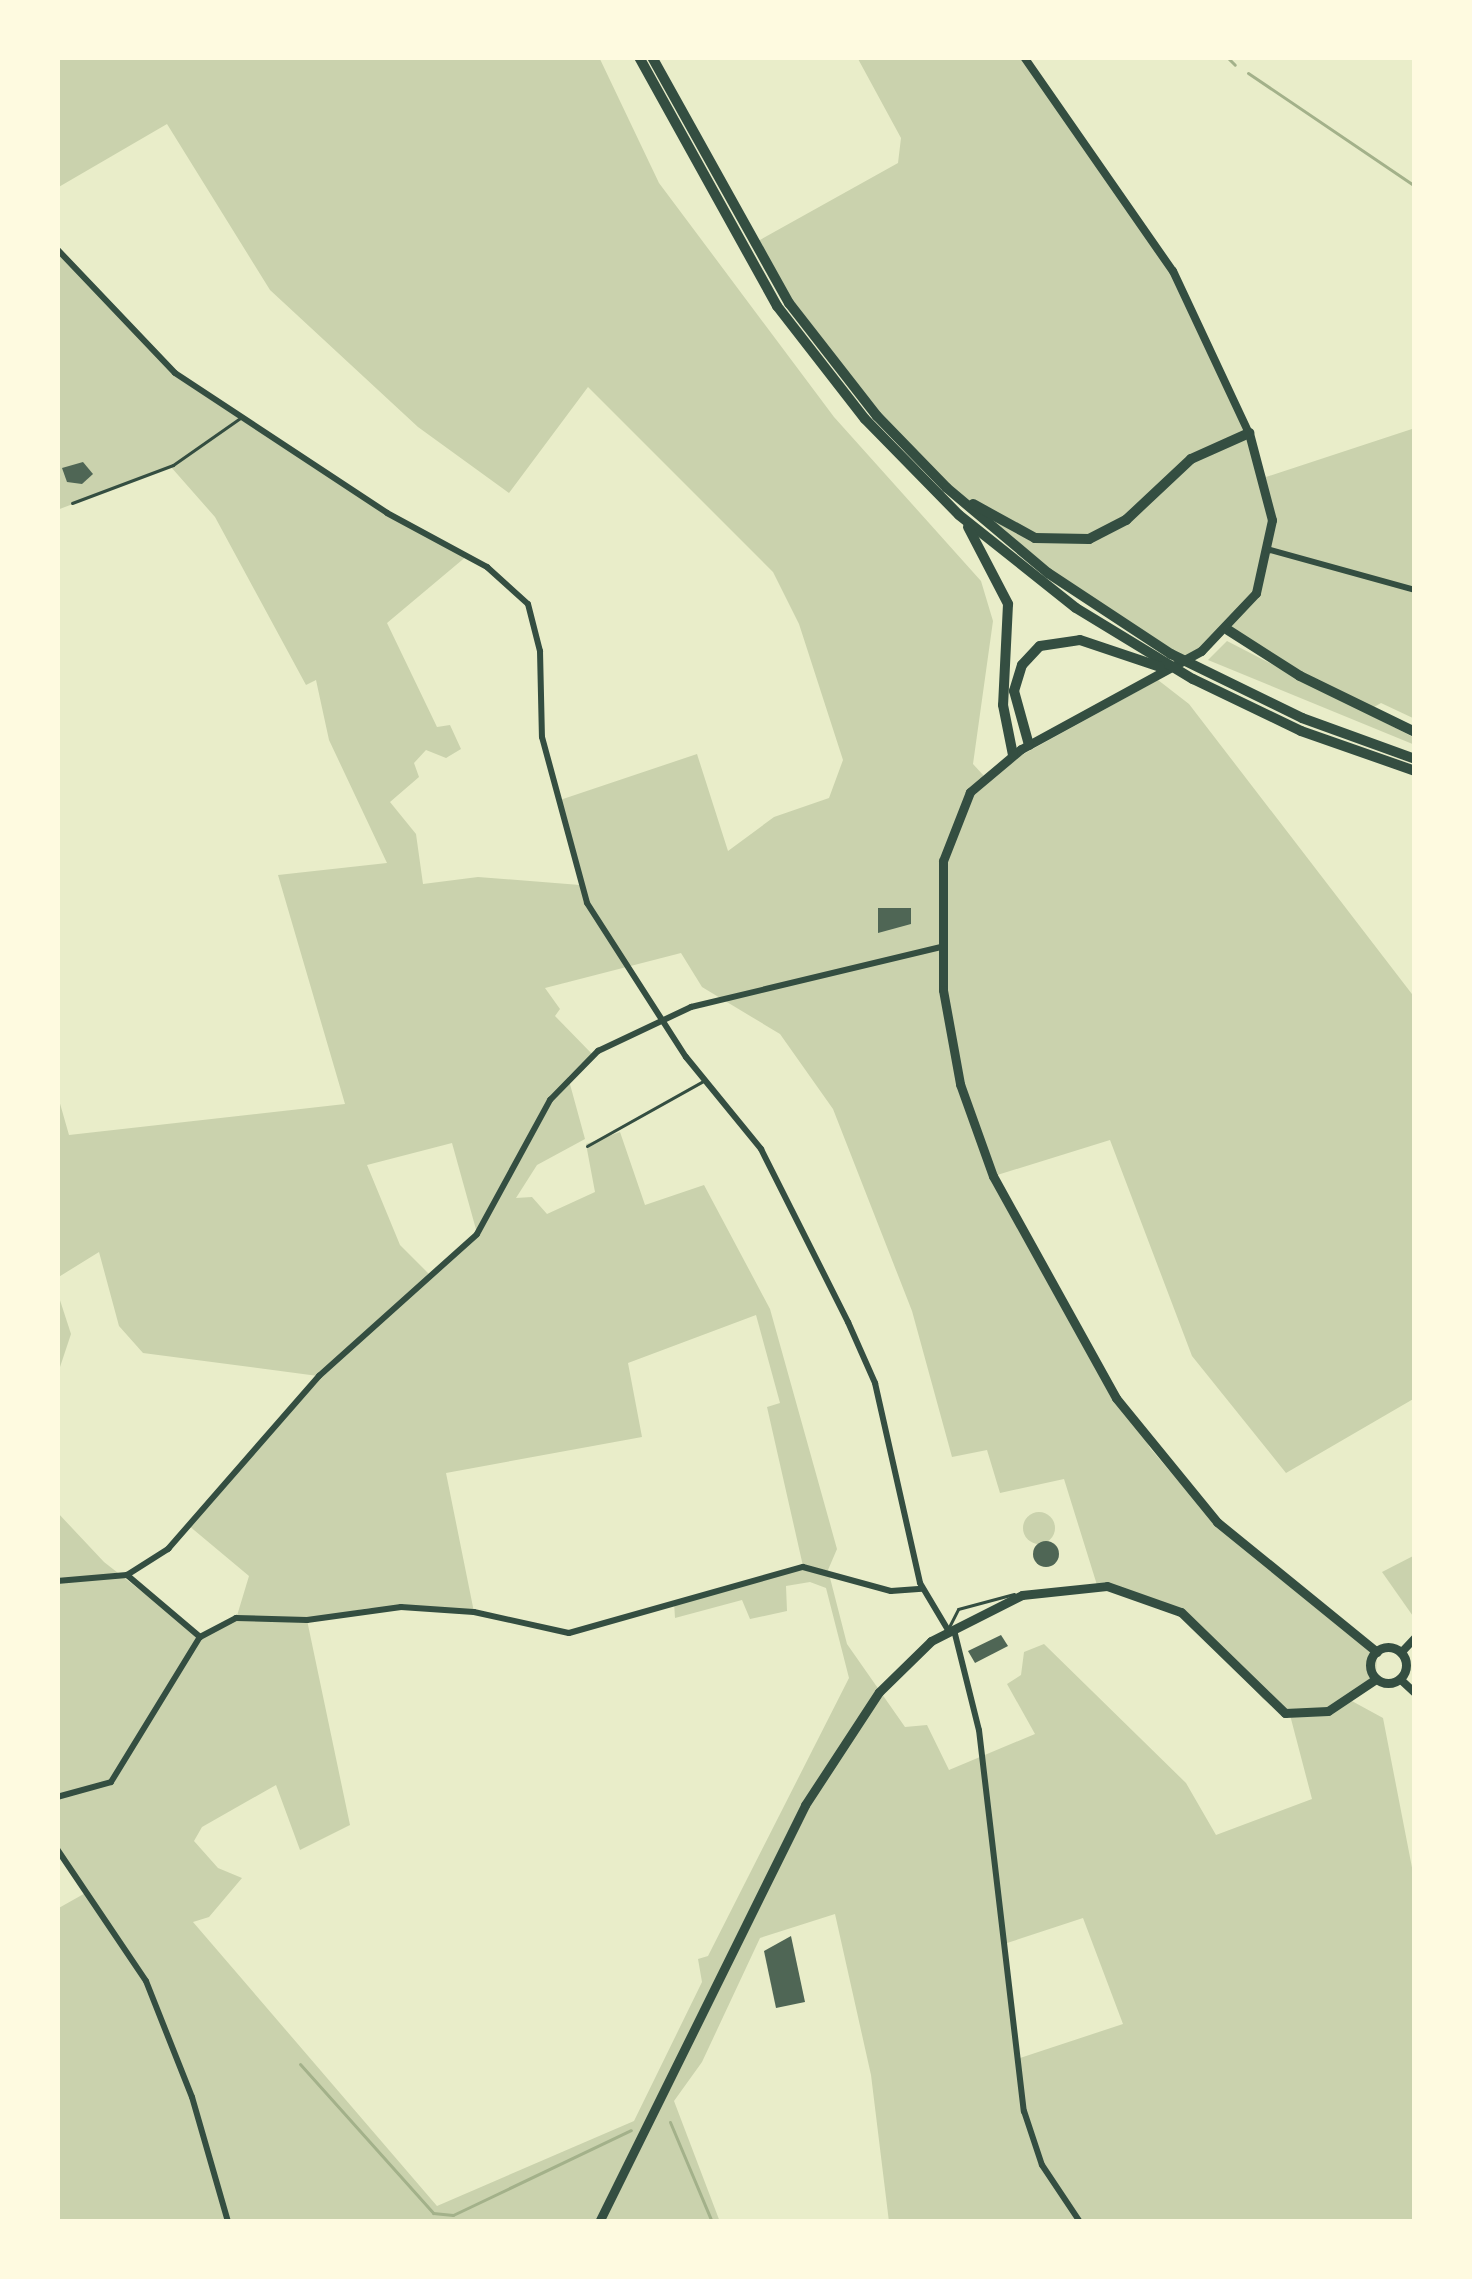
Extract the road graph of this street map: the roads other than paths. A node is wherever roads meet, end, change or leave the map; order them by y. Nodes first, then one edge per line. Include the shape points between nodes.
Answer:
1 (639, 57) edge
2 (652, 57) edge
3 (1024, 57) edge
4 (57, 249) edge
5 (241, 417) junction
6 (1249, 433) junction
7 (947, 488) junction
8 (72, 503) dead end
9 (959, 514) junction
10 (1270, 550) junction
11 (1415, 590) edge
12 (1228, 629) junction
13 (1193, 679) junction
14 (1415, 732) edge
15 (1029, 745) junction
16 (1013, 754) junction
17 (1415, 759) edge
18 (1415, 771) edge
19 (940, 947) junction
20 (664, 1016) junction
21 (706, 1080) junction
22 (587, 1146) dead end
23 (127, 1575) junction
24 (57, 1581) edge
25 (922, 1589) junction
26 (950, 1628) junction
27 (200, 1637) junction
28 (1415, 1638) edge
29 (1377, 1652) junction
30 (1401, 1653) junction
31 (1400, 1678) junction
32 (1376, 1679) junction
33 (1415, 1693) edge
34 (57, 1797) edge
35 (57, 1849) edge
36 (228, 2222) edge
37 (599, 2222) edge
38 (1080, 2222) edge

1 - 9 highway via 777,306 865,419
2 - 7 highway via 789,303 866,403
3 - 6 street via 1173,271
4 - 5 street via 146,349
5 - 8 lane via 173,465
5 - 20 street via 487,567 528,604 540,651 542,737 580,885 604,937
6 - 7 highway via 1191,459 1122,524 1082,541 1029,536
6 - 10 main road via 1269,492
7 - 17 highway via 1048,573 1171,654 1289,713
9 - 13 highway via 1063,598
9 - 16 highway via 1006,596 1003,705
10 - 11 street
10 - 12 main road via 1256,593
12 - 14 highway via 1314,684
12 - 15 main road via 1158,680
13 - 15 highway via 1094,643 1050,642 1017,676 1016,718
13 - 18 highway via 1301,731
15 - 16 main road
16 - 19 main road via 970,792 947,842
19 - 20 street
19 - 29 main road via 947,1021 972,1124 1117,1398 1217,1522
20 - 21 street
20 - 23 street via 568,1077 477,1234 319,1376 168,1549
21 - 22 lane
21 - 25 street via 764,1155 869,1365
23 - 24 street
23 - 27 street
25 - 26 street
25 - 27 street via 884,1589 807,1566 590,1632 401,1607 307,1620 236,1618
26 - 32 main road via 1022,1595 1097,1585 1150,1595 1190,1619 1263,1699 1291,1715 1328,1711
26 - 37 main road via 887,1682 806,1805
26 - 38 street via 979,1730 1024,2111 1033,2146
27 - 34 street via 111,1782
28 - 30 street
29 - 30 main road
29 - 32 main road
30 - 31 main road
31 - 32 main road
31 - 33 street
35 - 36 street via 146,1981 193,2097

